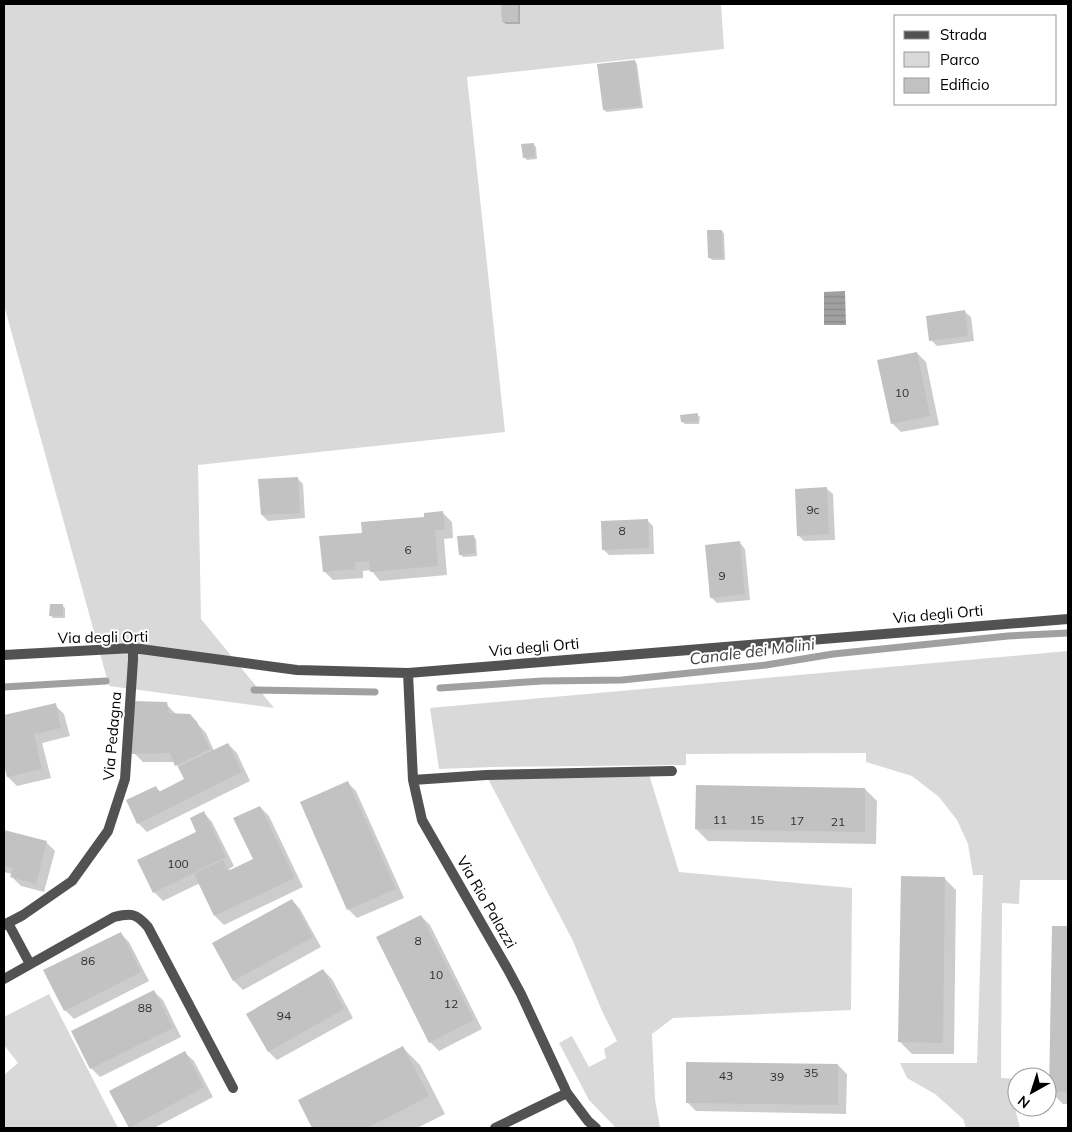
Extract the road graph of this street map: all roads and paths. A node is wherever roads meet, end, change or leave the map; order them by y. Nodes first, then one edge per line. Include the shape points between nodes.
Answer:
1 (1068, 619) edge
2 (133, 648) junction
3 (4, 655) edge
4 (408, 673) junction
5 (672, 771) dead end
6 (414, 780) junction
7 (6, 924) edge
8 (30, 964) junction
9 (4, 979) edge
10 (233, 1088) dead end
11 (566, 1093) junction
12 (495, 1128) edge
13 (596, 1128) edge

1 - 4 street, Via degli Orti
2 - 3 street, Via degli Orti
2 - 4 street, Via degli Orti via 297,670
2 - 7 street, Via Pedagna via 126,780 108,831 72,881
4 - 6 street, Via Rio Palazzi
5 - 6 street
6 - 11 street, Via Rio Palazzi via 422,820 521,994
7 - 8 street
8 - 9 street
8 - 10 street via 114,917 133,914 140,918 148,927
11 - 12 street
11 - 13 street, Via Rio Palazzi

